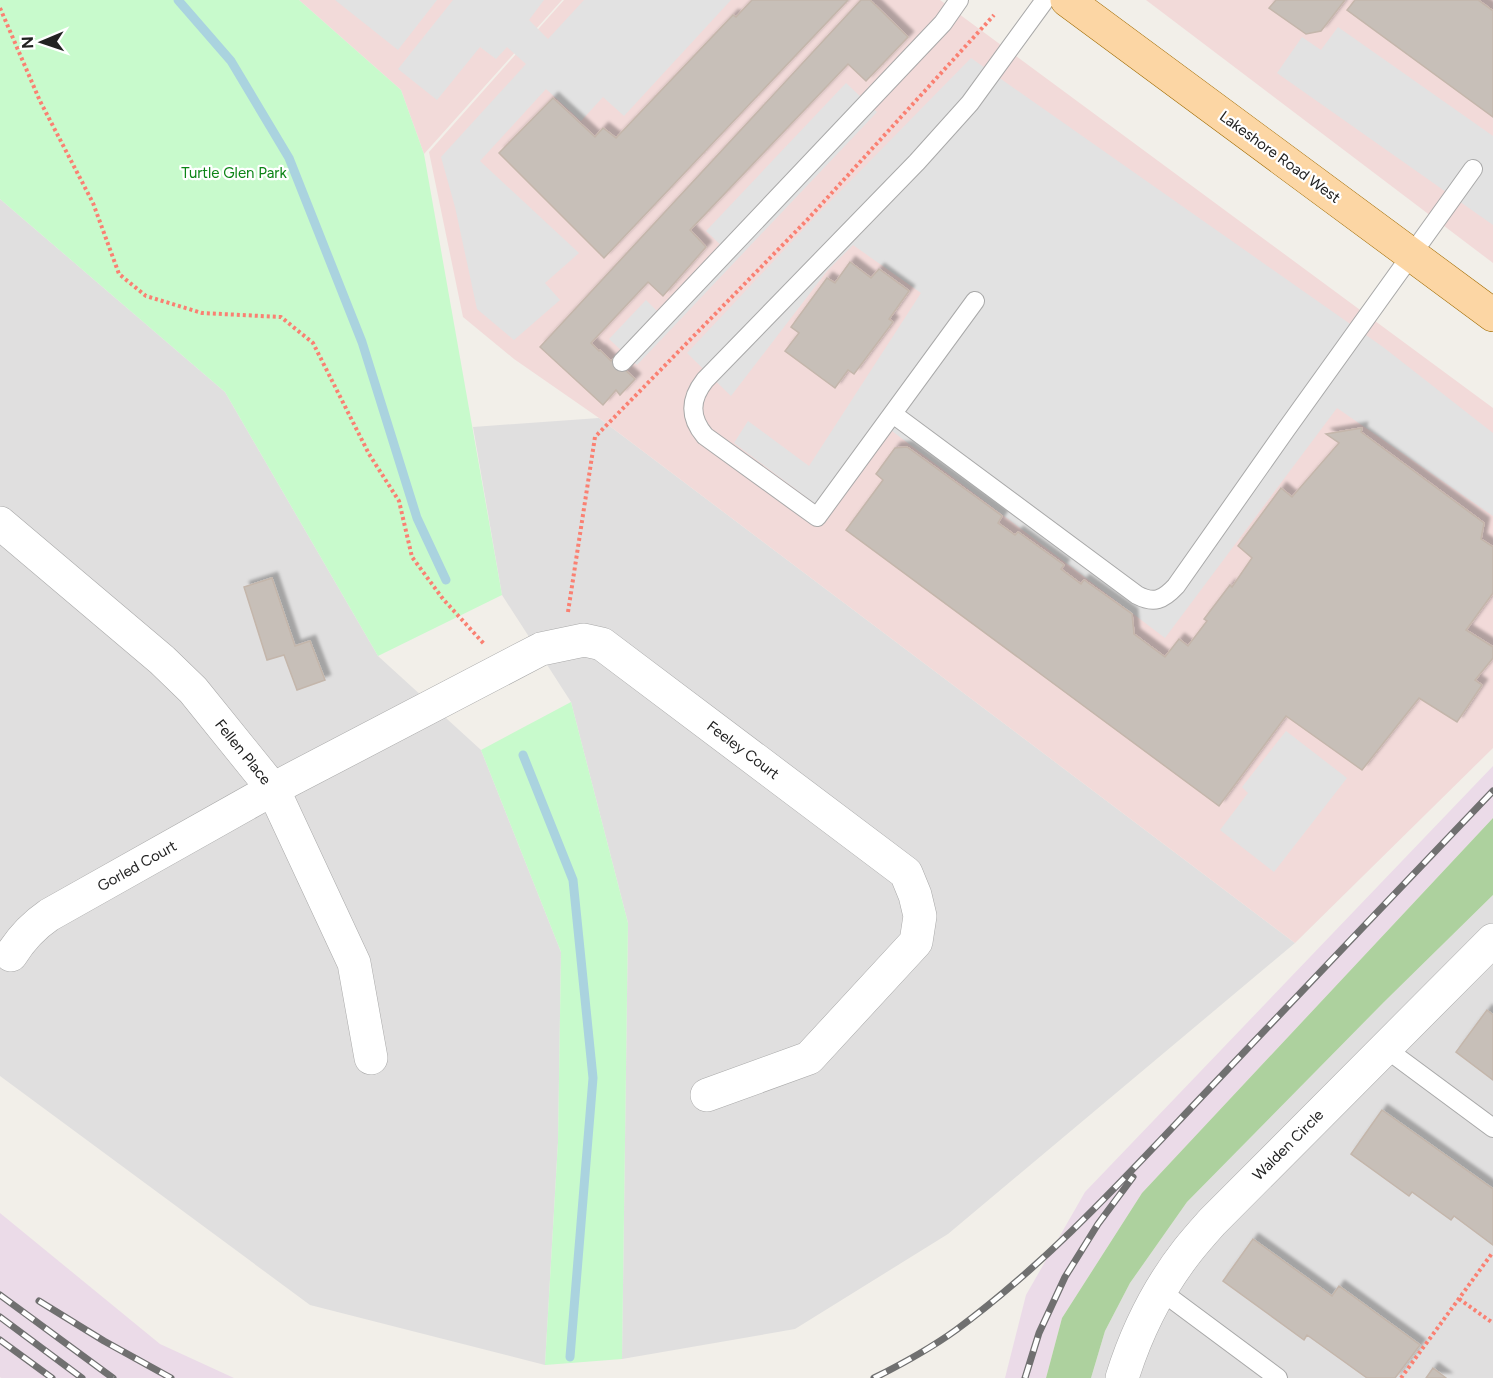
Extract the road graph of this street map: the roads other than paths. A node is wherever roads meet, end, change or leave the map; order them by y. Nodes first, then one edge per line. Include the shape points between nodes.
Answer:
1 (959, 0) edge
2 (1045, 0) edge
3 (1066, 0) edge
4 (1473, 169) dead end
5 (1412, 255) junction
6 (975, 301) dead end
7 (1493, 315) edge
8 (622, 362) dead end
9 (893, 414) junction
10 (0, 523) edge
11 (273, 789) junction
12 (1493, 940) edge
13 (11, 955) dead end
14 (1385, 1048) junction
15 (371, 1058) dead end
16 (707, 1095) dead end
17 (1493, 1128) edge
18 (1161, 1291) junction
19 (1122, 1378) edge
20 (1278, 1378) edge

1 - 8 lane via 943,23
2 - 9 lane via 970,103 705,380 694,400 693,411 705,436 817,518
3 - 5 main road, Lakeshore Road West
4 - 5 lane
5 - 7 main road, Lakeshore Road West
5 - 9 lane via 1176,586 1167,596 1156,600 1137,595
6 - 9 lane
10 - 11 street, Fellen Place via 193,690
11 - 13 street, Gorled Court via 50,915 36,924
11 - 15 street, Fellen Place via 354,963
11 - 16 street, Feeley Court via 541,649 584,640 602,644 906,873 915,894 920,916 916,942 809,1058
12 - 14 street, Walden Circle
14 - 17 lane
14 - 18 street, Walden Circle via 1212,1222
18 - 19 street, Walden Circle
18 - 20 lane

